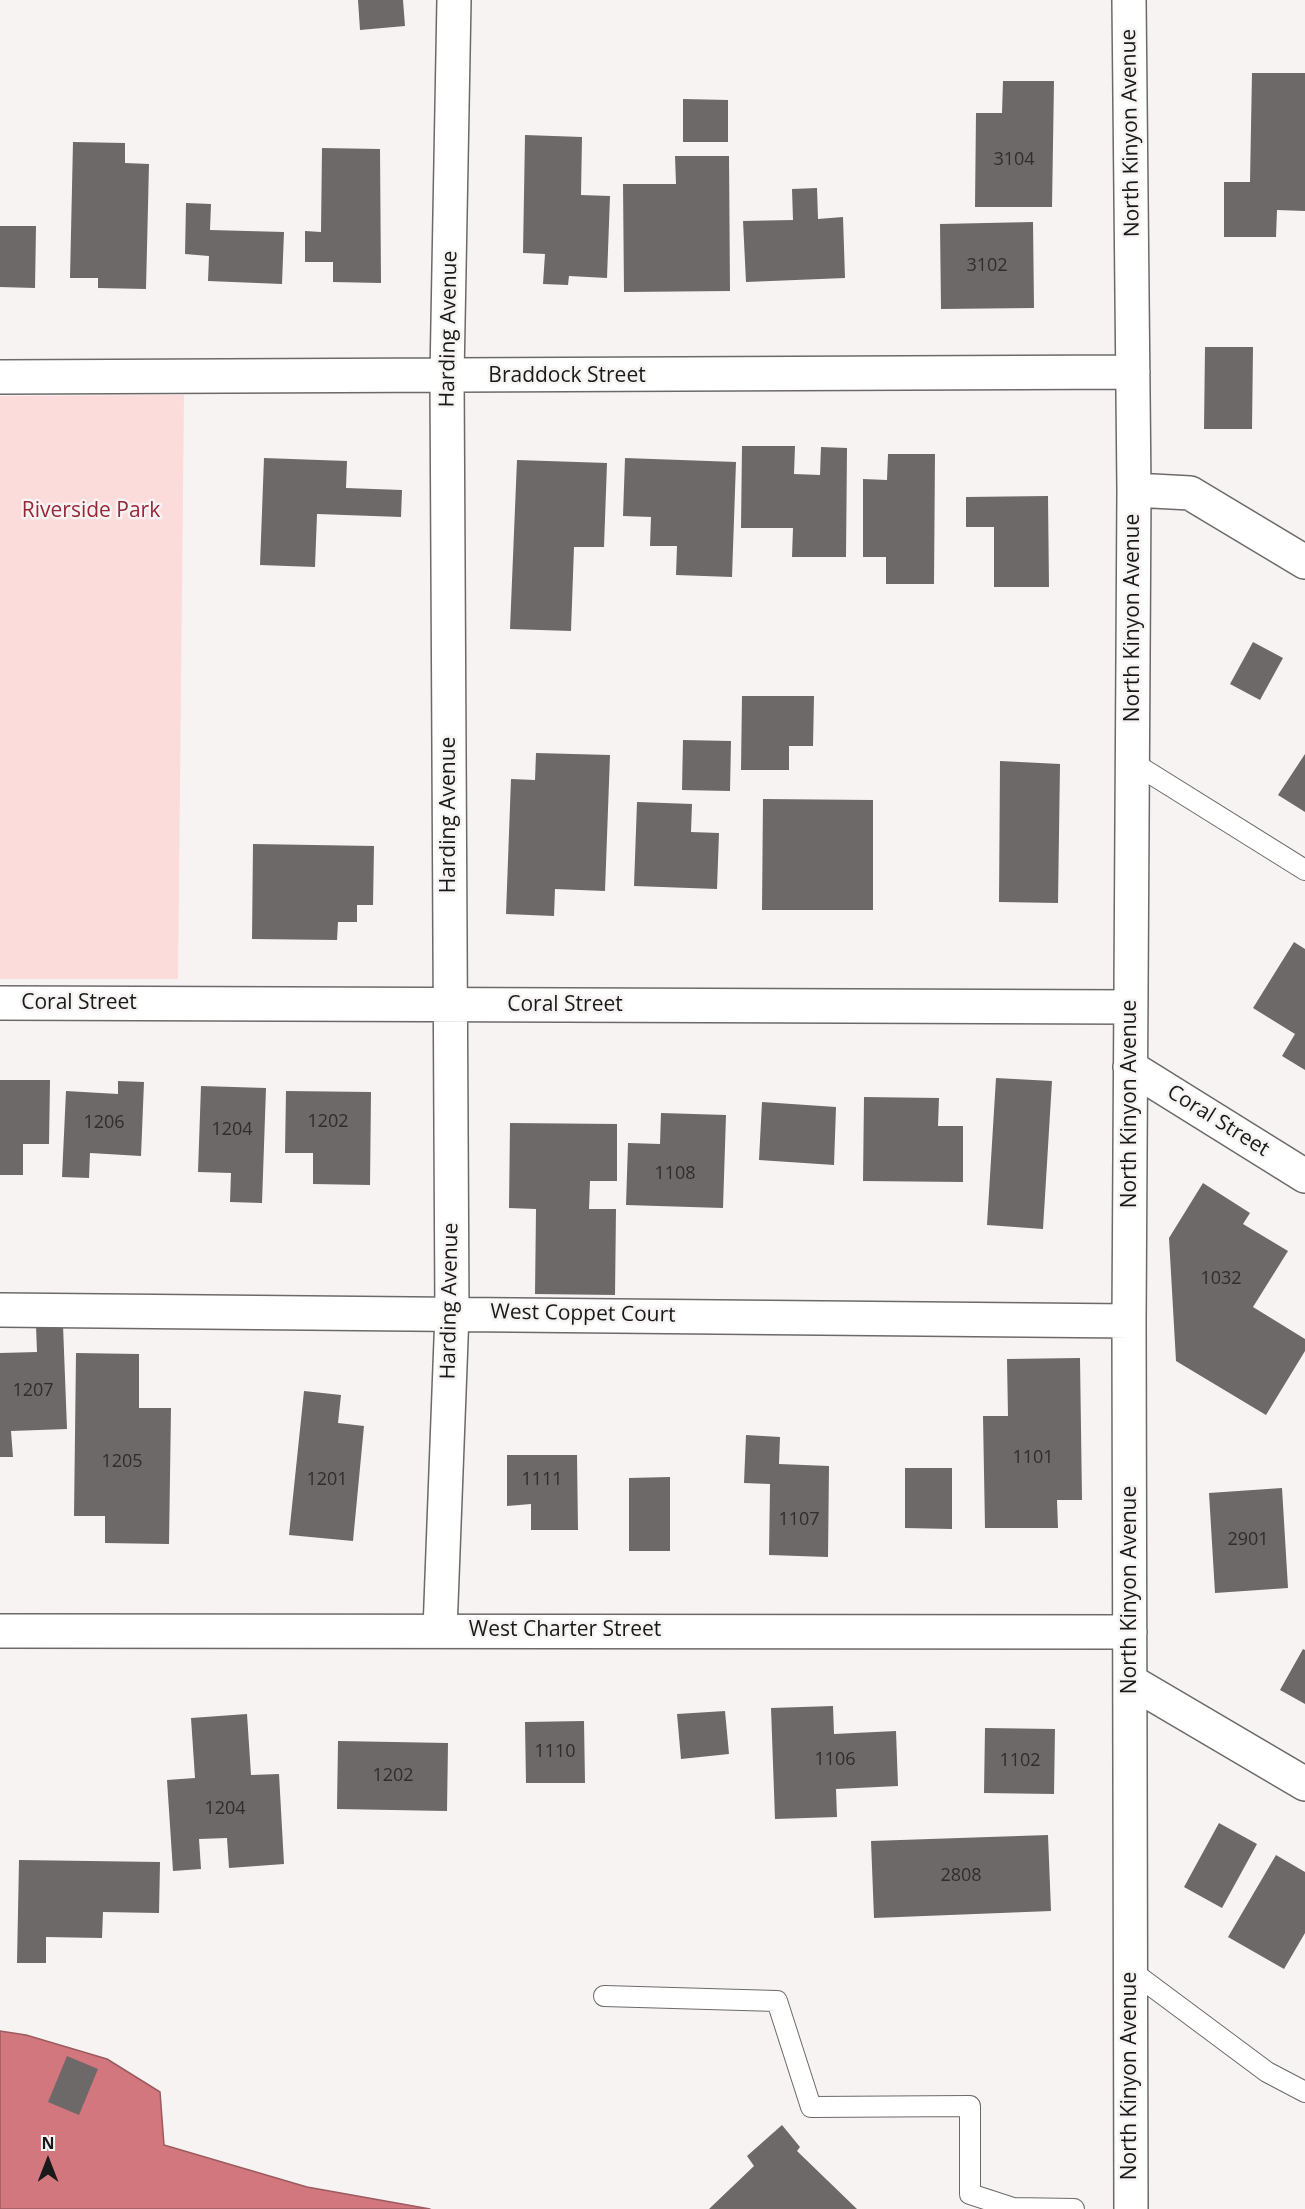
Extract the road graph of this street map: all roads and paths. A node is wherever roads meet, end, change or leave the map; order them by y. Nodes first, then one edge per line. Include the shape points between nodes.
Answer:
1 (454, 0) edge
2 (1129, 0) edge
3 (1133, 372) junction
4 (447, 376) junction
5 (0, 377) edge
6 (1134, 490) junction
7 (1305, 562) edge
8 (1132, 762) junction
9 (1305, 870) edge
10 (0, 1003) edge
11 (449, 1004) junction
12 (1131, 1007) junction
13 (1130, 1067) junction
14 (1305, 1176) edge
15 (0, 1310) edge
16 (452, 1313) junction
17 (1129, 1321) junction
18 (440, 1630) junction
19 (0, 1631) edge
20 (1130, 1632) junction
21 (1130, 1681) junction
22 (1305, 1784) edge
23 (1130, 1970) junction
24 (604, 1996) dead end
25 (1305, 2092) edge
26 (1074, 2209) edge
27 (1131, 2209) edge

1 - 4 street, Harding Avenue
2 - 3 street, North Kinyon Avenue
3 - 4 street, Braddock Street
3 - 6 street, North Kinyon Avenue
4 - 5 street, Braddock Street
4 - 11 street, Harding Avenue
6 - 7 street via 1190,493
6 - 8 street, North Kinyon Avenue
8 - 9 lane
8 - 12 street, North Kinyon Avenue
10 - 11 street, Coral Street
11 - 12 street, Coral Street
11 - 16 street, Harding Avenue
12 - 13 street, North Kinyon Avenue
13 - 14 street, Coral Street
13 - 17 street, North Kinyon Avenue
15 - 16 street, West Coppet Court
16 - 17 street, West Coppet Court
16 - 18 street, Harding Avenue
17 - 20 street, North Kinyon Avenue
18 - 19 street, West Charter Street
18 - 20 street, West Charter Street
20 - 21 street, North Kinyon Avenue
21 - 22 street
21 - 23 street, North Kinyon Avenue
23 - 25 lane via 1267,2072
23 - 27 street, North Kinyon Avenue
24 - 26 lane via 777,2001 811,2107 970,2106 970,2194 1013,2208

